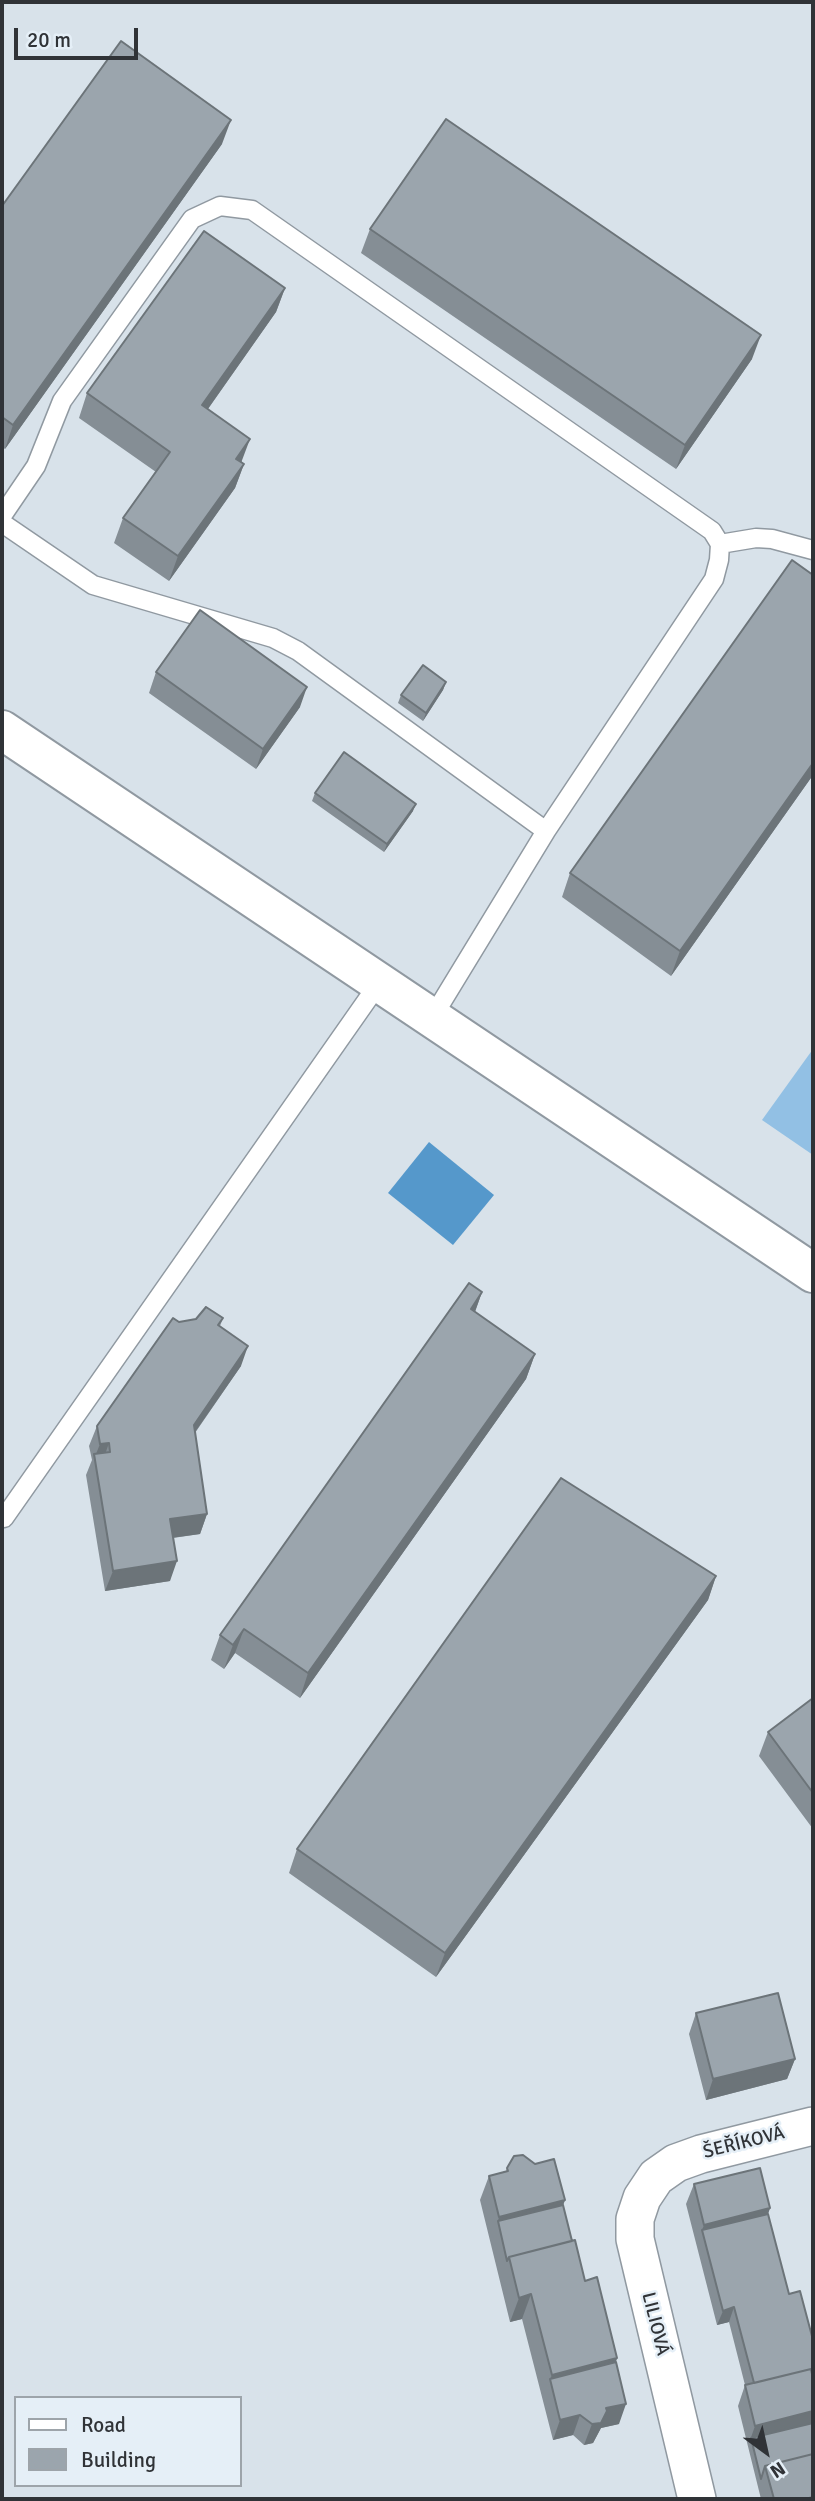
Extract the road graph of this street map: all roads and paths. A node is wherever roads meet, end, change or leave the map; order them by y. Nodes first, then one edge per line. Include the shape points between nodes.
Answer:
1 (2, 516) edge
2 (2, 523) edge
3 (720, 544) junction
4 (813, 550) edge
5 (2, 730) edge
6 (546, 831) junction
7 (379, 982) junction
8 (432, 1018) junction
9 (813, 1273) edge
10 (4, 1518) dead end
11 (813, 2126) edge
12 (676, 2163) joint
13 (697, 2499) edge

1 - 3 lane via 36,466 62,401 192,219 220,206 252,210 712,531
2 - 6 lane via 93,585 273,638 298,651
3 - 4 lane via 772,539
3 - 6 lane via 714,579
5 - 7 street
6 - 8 lane
7 - 8 street
7 - 10 lane
8 - 9 street
11 - 12 street, ŠEŘÍKOVÁ
12 - 13 street, LILIOVÁ via 656,2177 642,2198 635,2239

